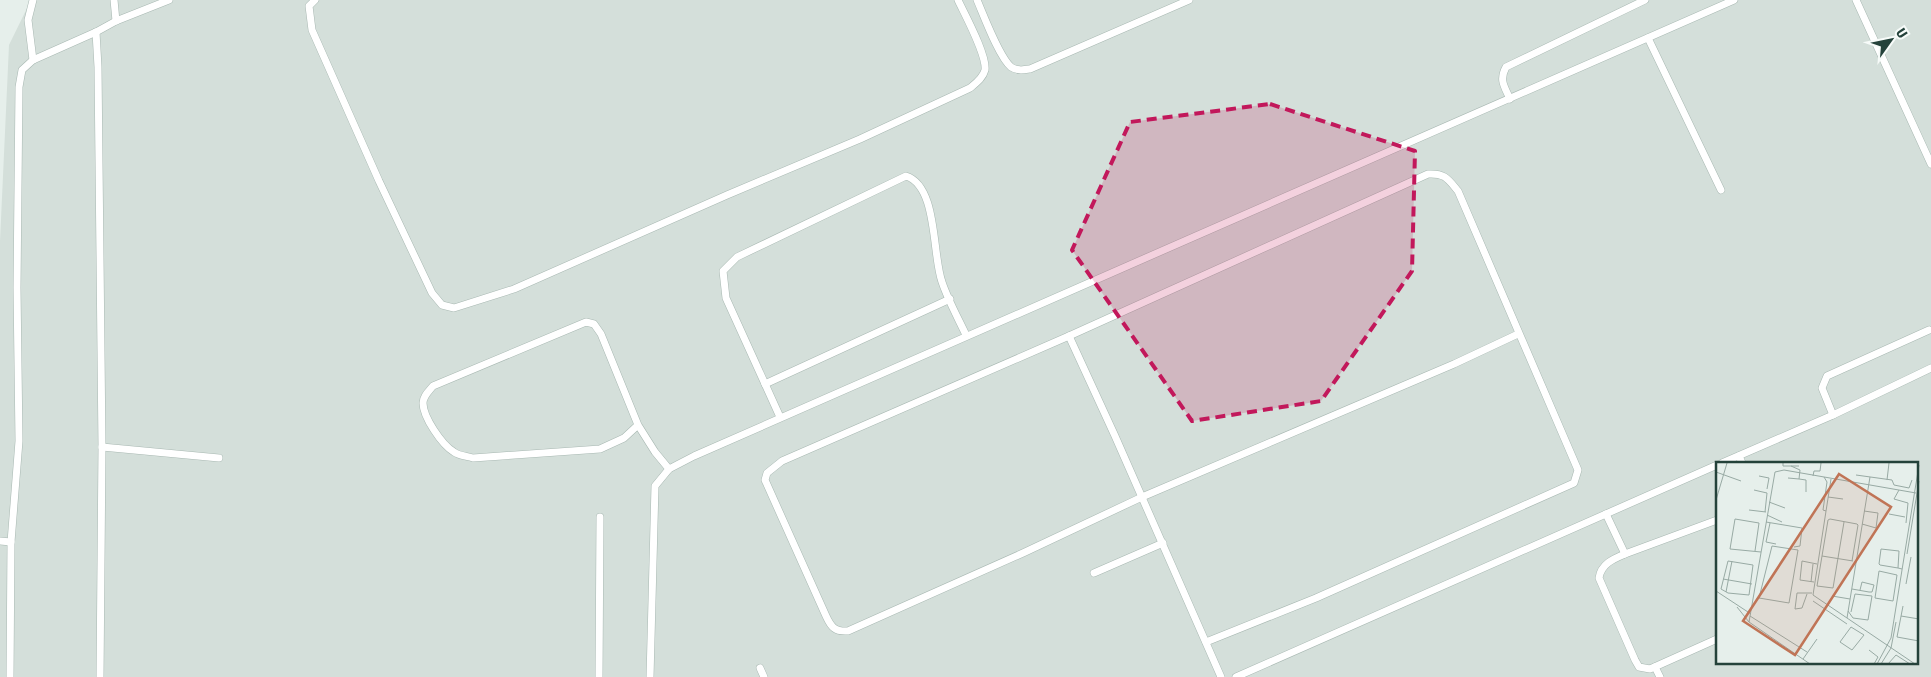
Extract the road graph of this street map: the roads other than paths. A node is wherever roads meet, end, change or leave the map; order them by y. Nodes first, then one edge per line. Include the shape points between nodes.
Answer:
1 (33, 0) edge
2 (114, 0) edge
3 (170, 0) edge
4 (315, 0) edge
5 (958, 0) edge
6 (977, 0) edge
7 (1189, 0) edge
8 (1644, 0) edge
9 (1734, 0) edge
10 (1856, 0) edge
11 (116, 21) junction
12 (96, 32) junction
13 (1648, 38) junction
14 (32, 60) junction
15 (1510, 99) junction
16 (1931, 164) edge
17 (1721, 190) dead end
18 (950, 299) junction
19 (1928, 330) dead end
20 (1518, 334) junction
21 (966, 335) junction
22 (1069, 336) junction
23 (1931, 368) edge
24 (765, 384) junction
25 (1833, 415) junction
26 (780, 417) junction
27 (638, 425) junction
28 (102, 448) junction
29 (1739, 456) junction
30 (219, 458) dead end
31 (1724, 462) edge
32 (1742, 462) edge
33 (1716, 465) edge
34 (670, 469) junction
35 (1142, 497) junction
36 (1606, 514) junction
37 (600, 517) dead end
38 (1716, 520) edge
39 (0, 541) edge
40 (11, 542) junction
41 (1163, 543) junction
42 (1625, 554) junction
43 (1094, 572) dead end
44 (1716, 639) edge
45 (1206, 642) junction
46 (1655, 667) junction
47 (760, 668) dead end
48 (10, 677) edge
49 (100, 677) edge
50 (599, 677) edge
51 (650, 677) edge
52 (764, 677) edge
53 (1221, 677) edge
54 (1236, 677) edge
55 (1660, 677) edge

1 - 14 lane via 28,20
2 - 11 lane
3 - 11 lane
4 - 5 lane via 309,6 312,30 379,181 432,293 442,305 454,308 557,271 970,88 981,78 983,58
6 - 7 lane via 1003,57 1018,70 1030,69
8 - 15 lane via 1506,67 1502,74 1503,84
9 - 13 lane
10 - 16 lane
11 - 12 lane
12 - 14 lane
12 - 28 lane
13 - 15 lane
13 - 17 lane
14 - 40 lane via 22,70 19,87 19,441
15 - 21 lane
18 - 21 lane
18 - 24 lane
18 - 24 lane via 936,257 934,229 925,196 913,178 906,176 737,257 723,271 726,298
19 - 25 lane via 1827,376 1822,388
20 - 22 lane via 1458,191 1439,173 1428,174
20 - 35 lane
20 - 45 lane via 1578,470 1574,483 1316,598
21 - 26 lane
22 - 35 lane
22 - 35 lane via 782,462 767,473 765,480 826,616 831,626 839,631 848,631
23 - 25 lane
24 - 26 lane
25 - 29 lane
26 - 34 lane
27 - 27 lane via 601,334 594,324 586,322 433,386 423,402 428,418 444,445 456,454 473,458 600,449 624,438
27 - 34 lane
28 - 30 lane
28 - 49 lane
29 - 31 lane
29 - 32 lane
33 - 36 lane
34 - 51 lane via 655,486
35 - 41 lane
36 - 42 lane
36 - 54 lane
37 - 50 lane
38 - 42 lane
39 - 40 lane
40 - 48 lane
41 - 43 lane
41 - 45 lane
42 - 46 lane via 1604,566 1599,578 1635,660 1643,669
44 - 46 lane
45 - 53 lane
46 - 55 lane
47 - 52 lane

